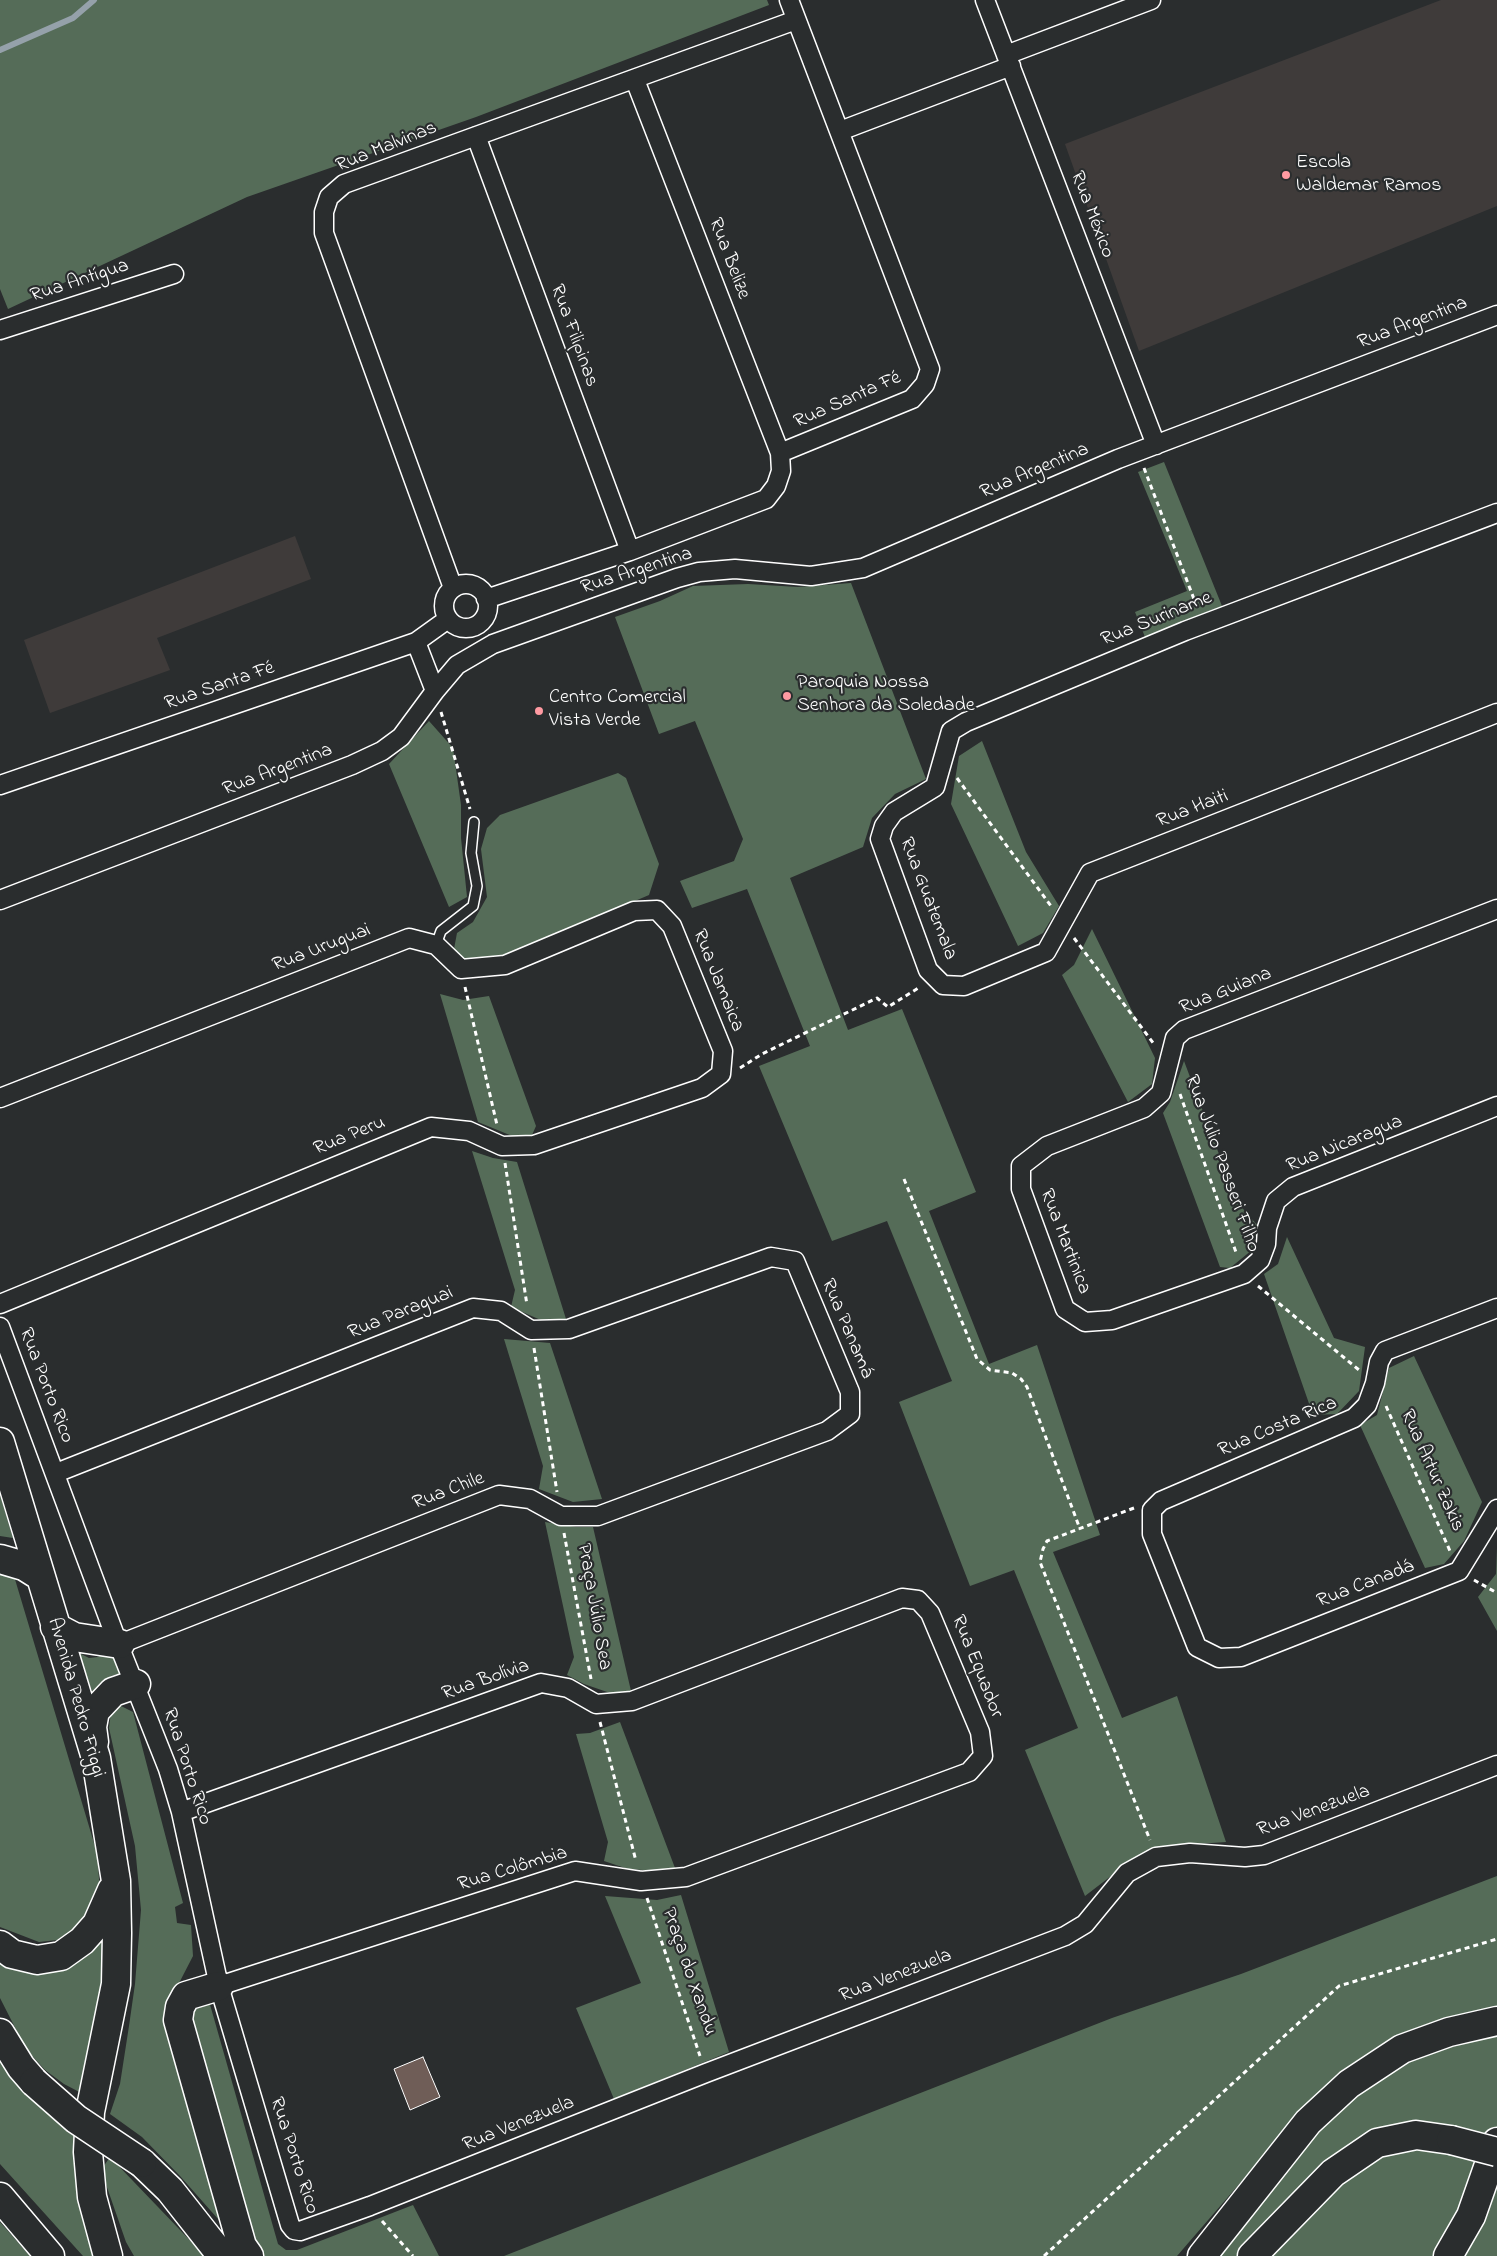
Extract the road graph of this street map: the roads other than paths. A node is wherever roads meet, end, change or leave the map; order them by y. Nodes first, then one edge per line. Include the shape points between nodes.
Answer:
1 (789, 0) edge
2 (986, 0) edge
3 (1150, 0) edge
4 (796, 20) junction
5 (1008, 60) junction
6 (636, 80) junction
7 (840, 131) junction
8 (476, 136) junction
9 (174, 274) dead end
10 (1497, 315) edge
11 (0, 330) edge
12 (1156, 444) junction
13 (780, 453) junction
14 (1497, 513) edge
15 (630, 551) junction
16 (453, 588) junction
17 (486, 598) junction
18 (448, 619) junction
19 (478, 624) junction
20 (416, 642) junction
21 (493, 644) junction
22 (435, 691) junction
23 (1497, 713) edge
24 (0, 785) edge
25 (474, 822) road end
26 (884, 826) joint
27 (0, 900) edge
28 (1497, 909) edge
29 (436, 945) junction
30 (461, 969) joint
31 (943, 985) joint
32 (720, 1074) joint
33 (0, 1098) edge
34 (1497, 1106) edge
35 (1021, 1166) joint
36 (0, 1304) edge
37 (1497, 1308) edge
38 (1085, 1322) joint
39 (0, 1327) edge
40 (531, 1330) joint
41 (850, 1414) joint
42 (0, 1442) edge
43 (56, 1473) junction
44 (1497, 1509) edge
45 (0, 1560) edge
46 (40, 1576) junction
47 (55, 1627) junction
48 (120, 1644) junction
49 (1219, 1658) joint
50 (136, 1684) junction
51 (596, 1704) joint
52 (984, 1756) joint
53 (96, 1758) junction
54 (1497, 1766) edge
55 (181, 1812) junction
56 (116, 1881) junction
57 (0, 1945) edge
58 (219, 1986) junction
59 (1497, 2021) edge
60 (0, 2033) edge
61 (1497, 2142) edge
62 (1497, 2152) edge
63 (0, 2197) edge
64 (294, 2230) joint
65 (50, 2256) edge
66 (108, 2256) edge
67 (222, 2256) edge
68 (249, 2256) edge
69 (1202, 2256) edge
70 (1252, 2256) edge
71 (1448, 2256) edge

1 - 4 street, Rua Santa Fé
2 - 5 street, Rua México
3 - 5 street
4 - 6 street, Rua Malvinas
4 - 7 street, Rua Santa Fé
5 - 7 street
5 - 12 street, Rua México
6 - 8 street, Rua Malvinas
6 - 13 street, Rua Belize
7 - 13 street, Rua Santa Fé via 930,369 925,384 912,399
8 - 15 street, Rua Filipinas
8 - 16 street, Rua Malvinas via 344,184 329,197 324,212 324,233
9 - 11 street, Rua Antígua
10 - 12 street, Rua Argentina
12 - 21 street, Rua Argentina via 863,568 812,576 735,569 699,572
13 - 15 street, Rua Santa Fé via 781,471 766,500
14 - 26 street, Rua Suriname via 1204,623 966,722 951,731 935,787 894,812
15 - 17 street, Rua Santa Fé
16 - 17 street via 472,585
16 - 18 street via 445,599
17 - 19 street via 486,612
18 - 19 street via 459,627
18 - 20 street, Rua Santa Fé
19 - 21 street
20 - 22 street
20 - 24 street, Rua Santa Fé
21 - 22 street, Rua Argentina via 458,665
22 - 27 street, Rua Argentina via 401,737 382,751
23 - 31 street, Rua Haiti via 1090,873 1046,952 964,986
25 - 29 lane via 471,853 477,886 473,906 441,931
26 - 31 street, Rua Guatemala via 880,838 928,970
28 - 35 street, Rua Guiana via 1194,1025 1175,1038 1161,1093 1144,1108 1047,1146
29 - 30 street, Rua Uruguai
29 - 33 street, Rua Uruguai via 409,938
30 - 32 street, Rua Jamaica via 505,966 634,911 657,910 672,926 723,1051
32 - 36 street, Rua Peru via 702,1088 534,1145 502,1146 469,1131 430,1127
34 - 38 street, Rua Nicaragua via 1293,1187 1276,1201 1260,1260 1244,1274 1112,1320
35 - 38 street, Rua Martinica via 1021,1189 1065,1309
37 - 49 street, Rua Costa Rica via 1385,1351 1367,1405 1354,1418 1161,1501 1152,1510 1152,1534 1197,1647
39 - 43 street, Rua Porto Rico
40 - 41 street, Rua Panamá via 569,1329 771,1257 795,1261 850,1392
40 - 43 street, Rua Paraguai via 501,1311 473,1308
41 - 48 street, Rua Chile via 827,1432 598,1516 561,1516 530,1500 499,1495
42 - 46 main road, Avenida Pedro Friggi
43 - 48 street, Rua Porto Rico
44 - 49 street, Rua Canadá via 1459,1572 1241,1657
45 - 46 main road via 24,1566
46 - 47 main road, Avenida Pedro Friggi
47 - 48 main road via 74,1637
47 - 53 main road, Avenida Pedro Friggi
48 - 50 street, Rua Porto Rico
50 - 53 main road via 113,1692 95,1711 92,1727
50 - 55 street, Rua Porto Rico
51 - 52 street, Rua Equador via 632,1701 902,1598 918,1600 930,1613 980,1732
51 - 55 street, Rua Bolívia via 568,1688 542,1683
52 - 58 street, Rua Colômbia via 969,1772 686,1877 641,1881 575,1870
53 - 56 main road, Avenida Pedro Friggi
54 - 64 street, Rua Venezuela via 1264,1854 1245,1857 1190,1853 1156,1856 1127,1873 1093,1916 1070,1934 370,2206 300,2231
55 - 58 street, Rua Porto Rico
56 - 57 main road via 98,1924 82,1941 60,1956 37,1960 12,1954
56 - 66 main road, Avenida Pedro Friggi via 116,1984 90,2112 88,2152 92,2197
58 - 64 street, Rua Porto Rico
58 - 68 main road via 186,1996 178,2020 242,2246
59 - 69 main road via 1449,2032 1402,2049 1348,2084 1308,2122
60 - 67 main road, bridge via 34,2082 76,2120 142,2163 170,2190
61 - 71 main road via 1471,2216
62 - 70 main road, bridge via 1416,2135 1377,2143 1333,2173
63 - 65 main road

